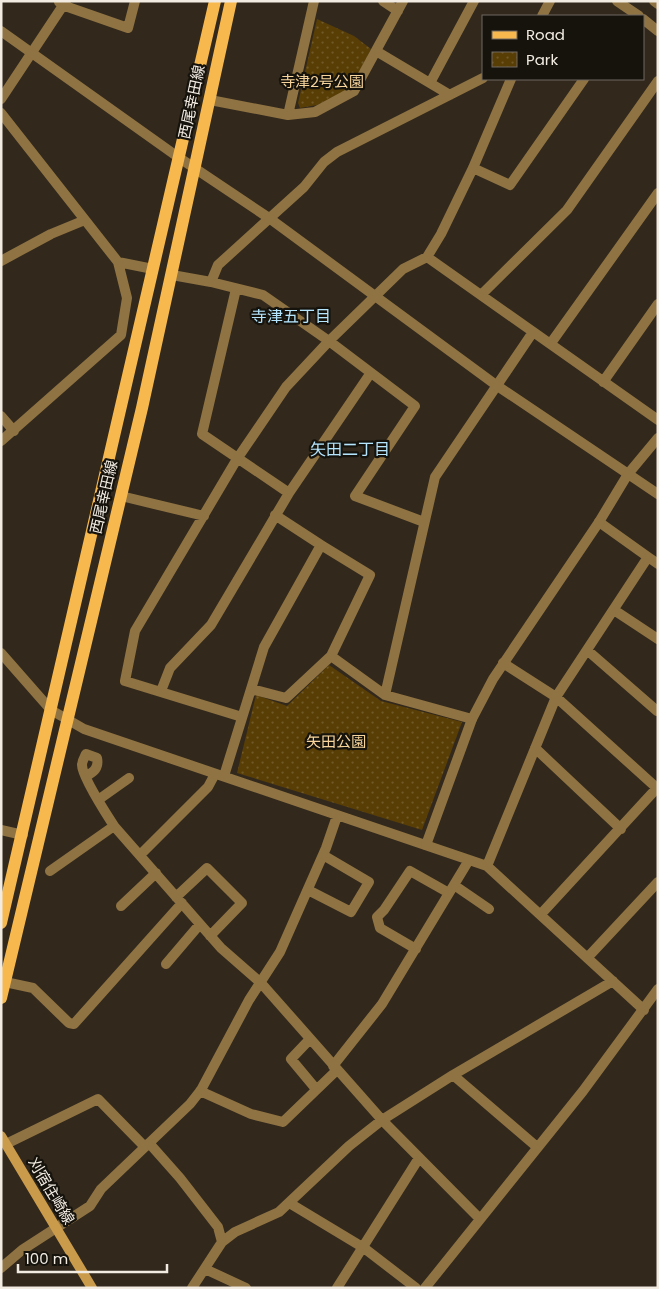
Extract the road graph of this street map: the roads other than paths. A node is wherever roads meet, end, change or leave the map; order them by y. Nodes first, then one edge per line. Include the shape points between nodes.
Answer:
1 (135, 1) edge
2 (214, 1) edge
3 (231, 1) edge
4 (314, 1) edge
5 (383, 1) edge
6 (403, 1) edge
7 (474, 1) edge
8 (550, 1) edge
9 (617, 1) edge
10 (654, 1) edge
11 (63, 3) edge
12 (658, 4) edge
13 (398, 11) junction
14 (633, 14) edge
15 (543, 15) edge
16 (644, 21) edge
17 (1, 31) edge
18 (658, 31) edge
19 (376, 51) junction
20 (33, 53) junction
21 (482, 79) edge
22 (511, 80) edge
23 (583, 80) edge
24 (658, 81) edge
25 (430, 82) junction
26 (450, 95) junction
27 (1, 99) edge
28 (210, 100) junction
29 (1, 113) edge
30 (288, 115) junction
31 (178, 157) junction
32 (195, 168) junction
33 (474, 168) junction
34 (658, 193) edge
35 (269, 218) junction
36 (85, 220) junction
37 (427, 257) junction
38 (1, 261) edge
39 (118, 262) junction
40 (153, 269) junction
41 (172, 275) junction
42 (211, 282) junction
43 (236, 289) junction
44 (481, 295) junction
45 (374, 297) junction
46 (658, 304) edge
47 (534, 332) junction
48 (329, 341) junction
49 (551, 343) junction
50 (370, 374) junction
51 (603, 382) junction
52 (496, 385) junction
53 (1, 416) edge
54 (658, 420) edge
55 (14, 431) junction
56 (658, 438) edge
57 (1, 441) edge
58 (237, 459) junction
59 (628, 474) junction
60 (289, 493) junction
61 (658, 494) edge
62 (120, 496) junction
63 (275, 515) junction
64 (204, 516) junction
65 (424, 522) junction
66 (599, 522) junction
67 (321, 545) junction
68 (648, 557) junction
69 (658, 564) edge
70 (614, 610) junction
71 (658, 639) edge
72 (587, 650) junction
73 (1, 653) edge
74 (331, 656) junction
75 (503, 663) junction
76 (251, 689) junction
77 (161, 691) junction
78 (385, 695) junction
79 (556, 697) junction
80 (52, 710) junction
81 (658, 711) edge
82 (242, 718) junction
83 (67, 719) junction
84 (472, 719) junction
85 (535, 748) junction
86 (219, 775) junction
87 (86, 776) dead end
88 (129, 778) dead end
89 (657, 788) edge
90 (98, 800) junction
91 (337, 816) junction
92 (114, 826) junction
93 (621, 828) junction
94 (1, 830) edge
95 (23, 835) junction
96 (426, 845) junction
97 (140, 855) junction
98 (323, 855) junction
99 (469, 860) junction
100 (487, 866) junction
101 (50, 871) dead end
102 (156, 874) junction
103 (658, 882) edge
104 (452, 889) junction
105 (308, 890) junction
106 (4, 900) edge
107 (179, 900) junction
108 (121, 906) dead end
109 (490, 910) dead end
110 (541, 914) junction
111 (1, 924) edge
112 (200, 924) junction
113 (210, 936) junction
114 (416, 950) junction
115 (588, 957) junction
116 (166, 964) dead end
117 (613, 981) junction
118 (5, 982) junction
119 (261, 983) junction
120 (658, 989) edge
121 (1, 998) edge
122 (644, 1010) junction
123 (310, 1039) junction
124 (335, 1068) junction
125 (453, 1075) junction
126 (316, 1089) junction
127 (200, 1091) junction
128 (382, 1120) junction
129 (4, 1140) edge
130 (147, 1145) junction
131 (537, 1147) junction
132 (419, 1158) junction
133 (291, 1204) junction
134 (480, 1219) junction
135 (56, 1228) junction
136 (222, 1242) junction
137 (364, 1248) junction
138 (1, 1268) edge
139 (205, 1269) junction
140 (92, 1288) edge
141 (192, 1288) edge
142 (246, 1288) edge
143 (337, 1288) edge
144 (416, 1288) edge
145 (425, 1288) edge

1 - 11 street via 128,28
2 - 31 main road, 西尾幸田線
3 - 28 main road, 西尾幸田線
4 - 30 street
5 - 13 street
6 - 13 street
7 - 25 street
8 - 15 street
9 - 14 street
10 - 12 street
11 - 20 street
13 - 19 street
16 - 18 street
17 - 20 street
19 - 25 street
19 - 30 street via 354,91 315,112
20 - 27 street
20 - 31 street
21 - 26 street
22 - 33 street
23 - 33 street via 510,185
24 - 44 street via 567,210
25 - 26 street
26 - 35 street via 337,152
28 - 30 street
28 - 32 main road, 西尾幸田線
29 - 36 street
31 - 32 street
31 - 40 main road, 西尾幸田線
32 - 35 street
32 - 41 main road, 西尾幸田線
33 - 37 street
34 - 49 street
35 - 42 street via 218,266
35 - 45 street
36 - 38 street
36 - 39 street
37 - 44 street
37 - 45 street via 404,269
39 - 40 street
39 - 55 street via 127,298 120,336
40 - 80 main road, 西尾幸田線
41 - 42 street
41 - 62 main road, 西尾幸田線
42 - 43 street
43 - 48 street via 263,295
43 - 58 street via 202,434
44 - 47 street
45 - 48 street
45 - 52 street
46 - 51 street
47 - 49 street
47 - 52 street
48 - 50 street
48 - 58 street via 286,387
49 - 51 street
50 - 60 street
50 - 65 street via 415,406 355,496
51 - 54 street
52 - 59 street
52 - 65 street via 435,477
53 - 55 street
55 - 57 street
56 - 59 street
58 - 60 street
58 - 64 street
59 - 61 street
59 - 66 street
60 - 63 street
62 - 64 street
62 - 83 main road, 西尾幸田線
63 - 67 street
63 - 77 street via 211,625 170,668
64 - 77 street via 135,631 124,681
65 - 78 street
66 - 68 street
66 - 75 street
67 - 74 street via 370,575
67 - 76 street via 264,647
68 - 69 street
68 - 70 street
70 - 71 street
70 - 72 street
72 - 79 street
72 - 81 street
73 - 80 street
74 - 76 street via 286,698
74 - 78 street
75 - 79 street
75 - 84 street
76 - 82 street
77 - 82 street
78 - 84 street
79 - 85 street
79 - 89 street
80 - 83 street
80 - 95 main road, 西尾幸田線
82 - 86 street
83 - 86 street via 84,729
83 - 118 main road, 西尾幸田線
84 - 96 street
85 - 93 street
85 - 100 street
86 - 91 street
86 - 97 street
87 - 90 street
88 - 90 street
89 - 93 street
90 - 92 street
91 - 96 street
91 - 98 street
92 - 97 street
92 - 101 street
93 - 110 street
94 - 95 street
95 - 106 main road, 西尾幸田線
96 - 99 street
97 - 102 street
98 - 105 street
98 - 105 street via 369,882 351,912
99 - 100 street
99 - 104 street
100 - 110 street
102 - 107 street
102 - 108 street
103 - 115 street
104 - 109 street
104 - 114 street
104 - 114 street via 410,871 377,917 380,928
105 - 119 street via 280,952
106 - 111 main road, 西尾幸田線
107 - 112 street
107 - 113 street via 207,868 242,904
107 - 118 street via 74,1024 69,1023 33,988
110 - 115 street
112 - 113 street
112 - 116 street
113 - 119 street
114 - 124 street via 382,1004
115 - 117 street
117 - 122 street
117 - 125 street
118 - 121 main road, 西尾幸田線
119 - 123 street
119 - 127 street
120 - 122 street
122 - 131 street
123 - 124 street
123 - 126 street via 291,1059
124 - 126 street
124 - 128 street
125 - 128 street
125 - 131 street
126 - 127 street via 283,1122 251,1114
127 - 130 street
128 - 132 street
128 - 133 street via 349,1146
129 - 130 street via 98,1099
129 - 135 main road, 刈宿住崎線
130 - 135 street via 101,1189 90,1206
130 - 136 street via 180,1178 218,1227
131 - 134 street
132 - 134 street
132 - 137 street
133 - 136 street
133 - 137 street
134 - 145 street
135 - 138 street
135 - 140 main road, 刈宿住崎線
136 - 139 street
137 - 143 street
137 - 144 street
139 - 141 street
139 - 142 street

